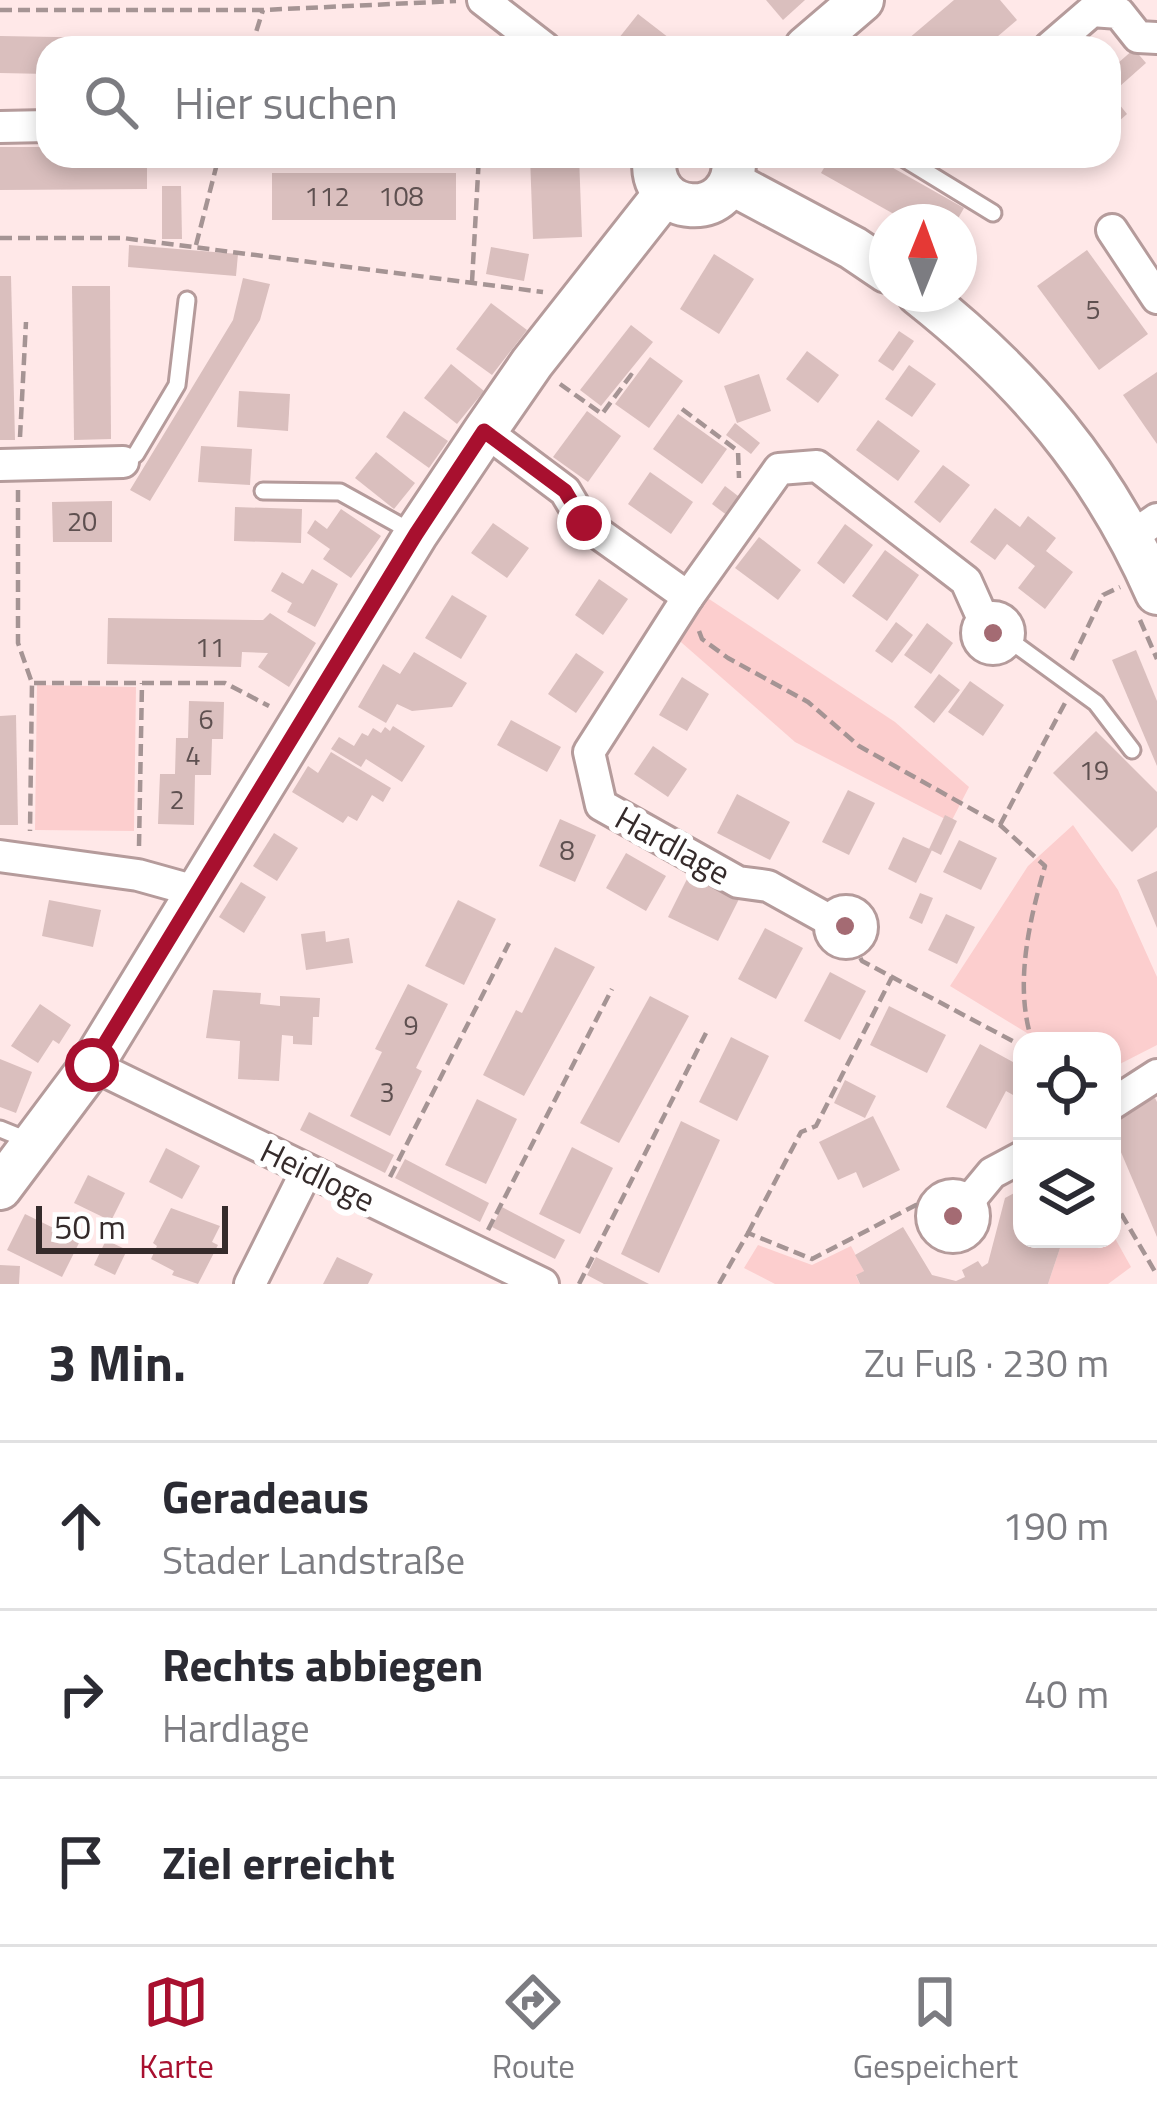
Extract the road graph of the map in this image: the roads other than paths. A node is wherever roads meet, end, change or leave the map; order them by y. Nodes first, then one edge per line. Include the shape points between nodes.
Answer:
1 (483, 0) edge
2 (862, 0) edge
3 (530, 36) edge
4 (820, 36) edge
5 (1062, 36) edge
6 (1157, 38) edge
7 (36, 126) edge
8 (0, 127) edge
9 (920, 168) edge
10 (732, 170) edge
11 (660, 175) edge
12 (993, 213) dead end
13 (1112, 230) dead end
14 (869, 259) edge
15 (1157, 298) edge
16 (187, 300) dead end
17 (940, 312) edge
18 (484, 431) junction
19 (123, 462) joint
20 (9, 465) edge
21 (263, 491) dead end
22 (416, 534) junction
23 (1135, 542) edge
24 (688, 597) junction
25 (1145, 598) edge
26 (1008, 639) joint
27 (1132, 749) dead end
28 (15, 858) edge
29 (199, 892) junction
30 (842, 931) road end
31 (92, 1065) junction
32 (1157, 1075) edge
33 (1121, 1098) edge
34 (17, 1136) edge
35 (1013, 1161) edge
36 (308, 1170) junction
37 (0, 1188) edge
38 (936, 1205) road end
39 (250, 1284) edge
40 (543, 1284) edge

1 - 3 street
2 - 4 street
5 - 6 street via 1092,11 1119,13 1138,38
7 - 8 street
9 - 12 lane
10 - 11 street via 715,201 702,205 676,202
10 - 14 street
11 - 18 street
13 - 15 street
16 - 19 lane via 177,385 136,454
17 - 23 street via 1012,374 1078,451
18 - 22 street
18 - 24 street via 565,491 584,523
19 - 20 street
21 - 22 lane via 340,492
22 - 29 street
23 - 25 street
24 - 26 street, Hardlage via 779,469 817,466 966,580 983,620 1003,620
24 - 30 street, Hardlage via 589,752 601,806
26 - 27 lane, Hardlage via 1096,704
28 - 29 street via 138,874
29 - 31 street
31 - 34 street
31 - 36 street, Heidloge
32 - 33 street
34 - 37 street
35 - 38 street via 968,1202 973,1222 957,1237 934,1226
36 - 39 street
36 - 40 street, Heidloge

